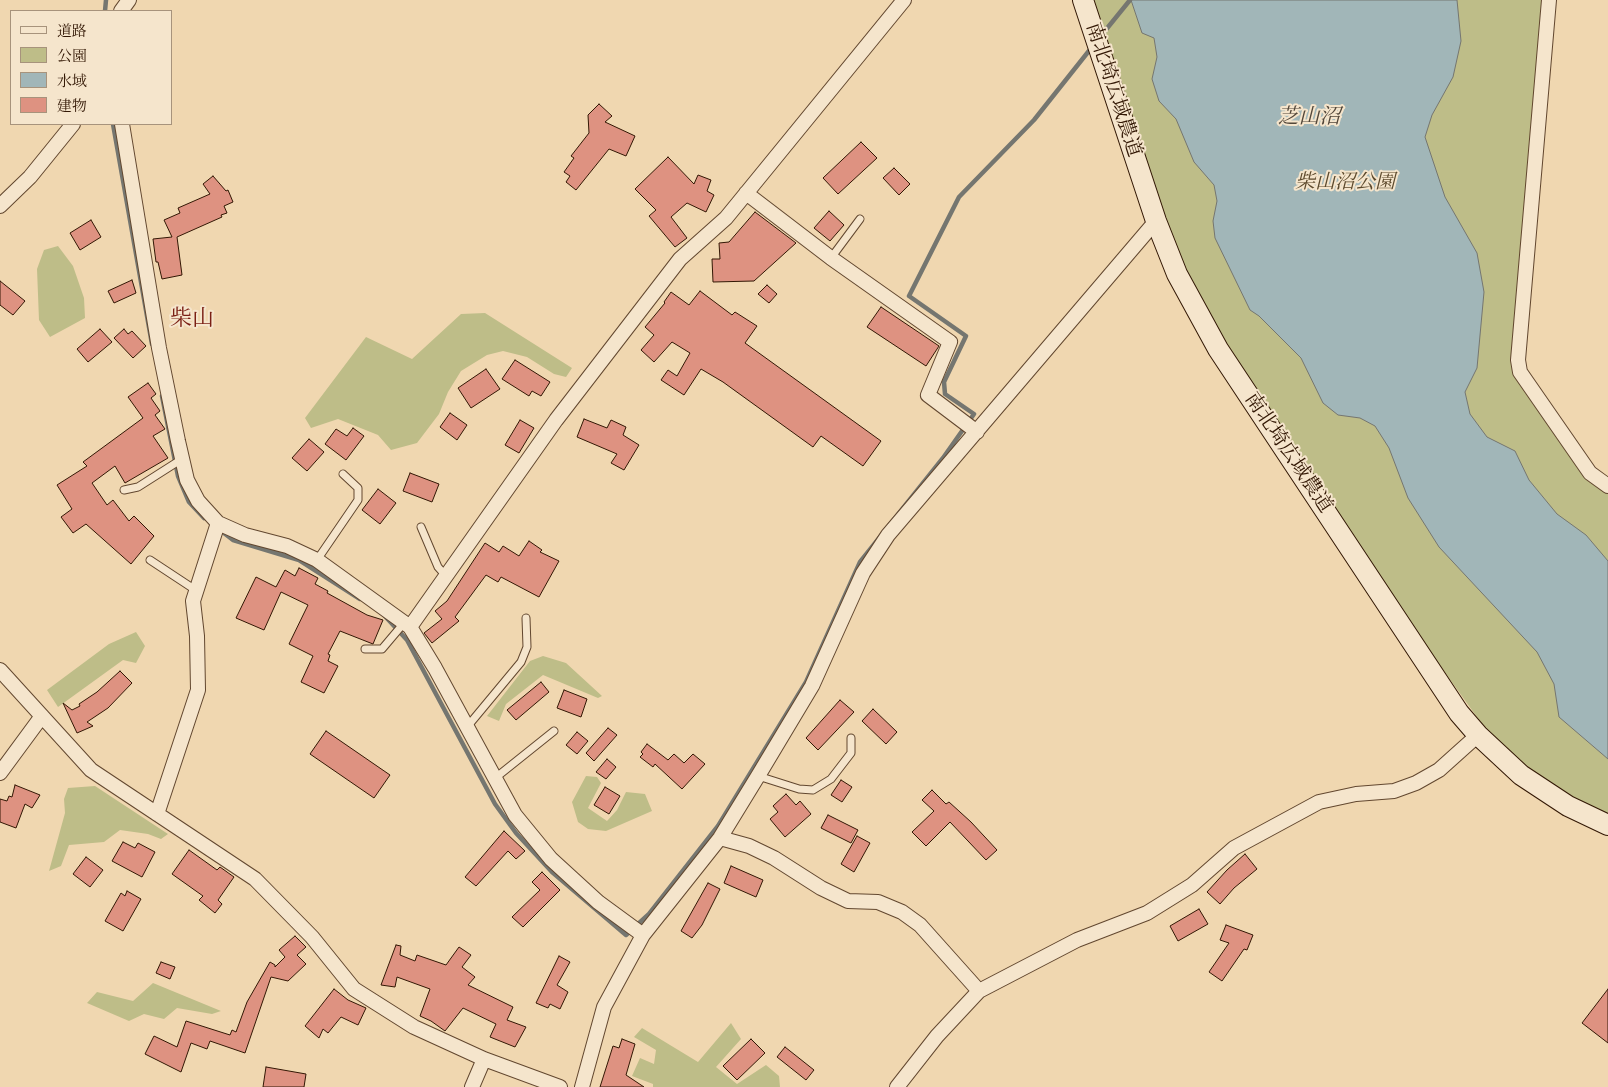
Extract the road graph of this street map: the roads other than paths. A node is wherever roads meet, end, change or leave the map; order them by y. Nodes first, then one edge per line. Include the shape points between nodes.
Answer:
1 (904, 0) edge
2 (1083, 0) edge
3 (1549, 0) edge
4 (72, 125) edge
5 (122, 125) edge
6 (746, 193) junction
7 (0, 206) edge
8 (860, 219) dead end
9 (1156, 221) junction
10 (831, 258) junction
11 (977, 432) junction
12 (182, 459) junction
13 (343, 474) dead end
14 (1608, 486) edge
15 (124, 490) dead end
16 (218, 522) junction
17 (421, 527) dead end
18 (150, 560) dead end
19 (317, 560) junction
20 (446, 576) junction
21 (196, 591) junction
22 (526, 618) dead end
23 (407, 625) junction
24 (366, 649) dead end
25 (0, 670) edge
26 (42, 716) junction
27 (466, 728) junction
28 (554, 731) dead end
29 (1478, 736) junction
30 (851, 738) dead end
31 (0, 773) edge
32 (758, 776) junction
33 (494, 779) junction
34 (157, 814) junction
35 (1608, 825) edge
36 (720, 838) junction
37 (643, 935) junction
38 (979, 991) junction
39 (484, 1059) junction
40 (472, 1087) edge
41 (560, 1087) edge
42 (582, 1087) edge
43 (897, 1087) edge

1 - 6 street
2 - 9 street, 南北埼広域農道
3 - 14 street via 1518,360 1520,372 1590,473
4 - 7 street via 30,177
5 - 12 street via 159,348
6 - 10 street
6 - 20 street via 726,218 680,259 556,420
8 - 10 lane
9 - 11 street
9 - 29 street, 南北埼広域農道 via 1178,274 1218,348 1459,713
10 - 11 street via 950,342 928,395
11 - 32 street via 888,535 863,572 812,686
12 - 15 lane via 138,487
12 - 16 street via 187,480 198,501
13 - 19 lane via 358,488 358,500
16 - 19 street
16 - 21 street
17 - 20 lane via 438,567
18 - 21 lane
19 - 23 street
20 - 23 street
21 - 34 street via 193,601 198,690
22 - 27 lane via 526,646 521,662
23 - 24 lane via 382,649
23 - 27 street via 435,668
25 - 26 street
26 - 31 street
26 - 34 street via 91,770
27 - 33 street
28 - 33 lane
29 - 35 street, 南北埼広域農道 via 1521,775 1568,806
29 - 38 street via 1439,770 1416,783 1394,791 1356,794 1319,802 1234,848 1192,886 1147,913 1077,940
30 - 32 lane via 851,754 831,778 812,790
32 - 36 street
33 - 37 street via 515,815 551,859 598,902
34 - 39 street via 255,878 312,937 354,989 414,1027
36 - 37 street
36 - 38 street via 749,846 774,858 848,901 878,902 902,912 920,925
37 - 42 street via 604,1007
38 - 43 street via 937,1036
39 - 40 street
39 - 41 street

